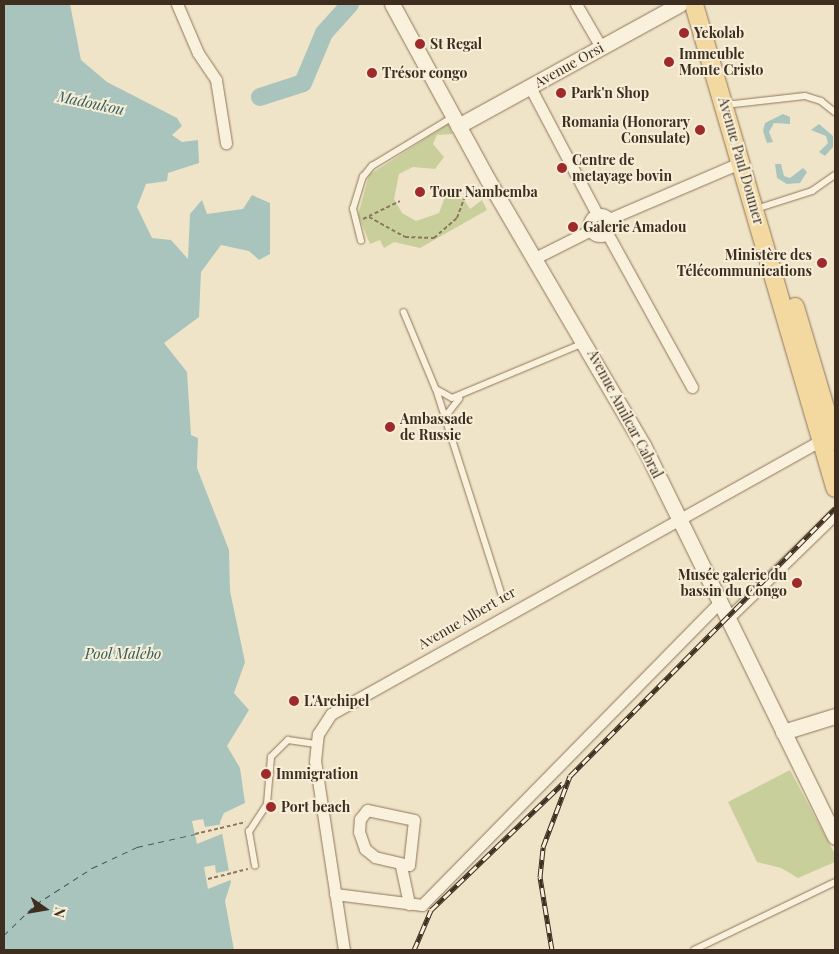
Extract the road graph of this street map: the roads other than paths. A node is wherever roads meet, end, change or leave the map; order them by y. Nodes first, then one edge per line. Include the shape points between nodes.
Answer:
1 (177, 4) edge
2 (392, 4) edge
3 (576, 4) edge
4 (694, 5) edge
5 (601, 47) junction
6 (530, 86) junction
7 (734, 104) junction
8 (835, 112) edge
9 (456, 122) junction
10 (226, 143) dead end
11 (742, 162) junction
12 (835, 175) edge
13 (760, 208) junction
14 (597, 214) junction
15 (609, 219) junction
16 (591, 230) junction
17 (607, 233) junction
18 (361, 240) dead end
19 (537, 257) junction
20 (404, 312) dead end
21 (587, 342) junction
22 (692, 387) dead end
23 (436, 389) junction
24 (459, 399) junction
25 (445, 417) junction
26 (830, 438) edge
27 (835, 488) edge
28 (835, 514) edge
29 (678, 518) junction
30 (502, 595) dead end
31 (719, 603) junction
32 (726, 620) junction
33 (835, 716) edge
34 (783, 732) junction
35 (316, 744) junction
36 (835, 836) edge
37 (255, 866) road end
38 (401, 866) junction
39 (835, 882) edge
40 (335, 894) junction
41 (408, 904) junction
42 (344, 950) edge
43 (694, 950) edge

1 - 10 street via 198,53 216,80
2 - 9 main road, Avenue Amilcar Cabral
3 - 5 street
4 - 5 main road, Avenue Orsi
4 - 7 main road, Avenue Paul Doumer
4 - 11 main road, Avenue Paul Doumer
5 - 6 main road, Avenue Orsi
6 - 9 main road, Avenue Orsi
6 - 14 street
7 - 8 lane via 805,96 821,101
7 - 13 main road, Avenue Paul Doumer
9 - 18 lane via 372,166 355,195
9 - 19 main road, Avenue Amilcar Cabral
11 - 13 main road, Avenue Paul Doumer
11 - 15 street
12 - 13 lane via 812,192
13 - 26 main road, Avenue Paul Doumer
14 - 15 street
14 - 16 street via 590,220
15 - 17 street
16 - 17 street via 599,236
16 - 19 street
17 - 22 street
19 - 21 main road, Avenue Amilcar Cabral
20 - 23 lane
21 - 24 lane
21 - 29 main road, Avenue Amilcar Cabral
23 - 24 lane
23 - 25 lane
24 - 25 lane
25 - 30 lane
26 - 27 main road, Avenue Paul Doumer
26 - 29 street, Avenue Albert 1er
28 - 32 street
29 - 31 main road, Avenue Amilcar Cabral
29 - 35 street, Avenue Albert 1er via 330,714
31 - 32 main road, Avenue Amilcar Cabral
31 - 41 street via 426,901
32 - 34 main road, Avenue Amilcar Cabral
33 - 34 main road
34 - 36 main road, Avenue Amilcar Cabral
35 - 37 lane via 288,740 276,749 268,767 267,804 249,832
35 - 40 street, Avenue Albert 1er via 318,804
38 - 38 street via 365,849 359,832 360,819 367,810 416,822 412,861
38 - 41 street
39 - 43 lane
40 - 41 street
40 - 42 street, Avenue Albert 1er

